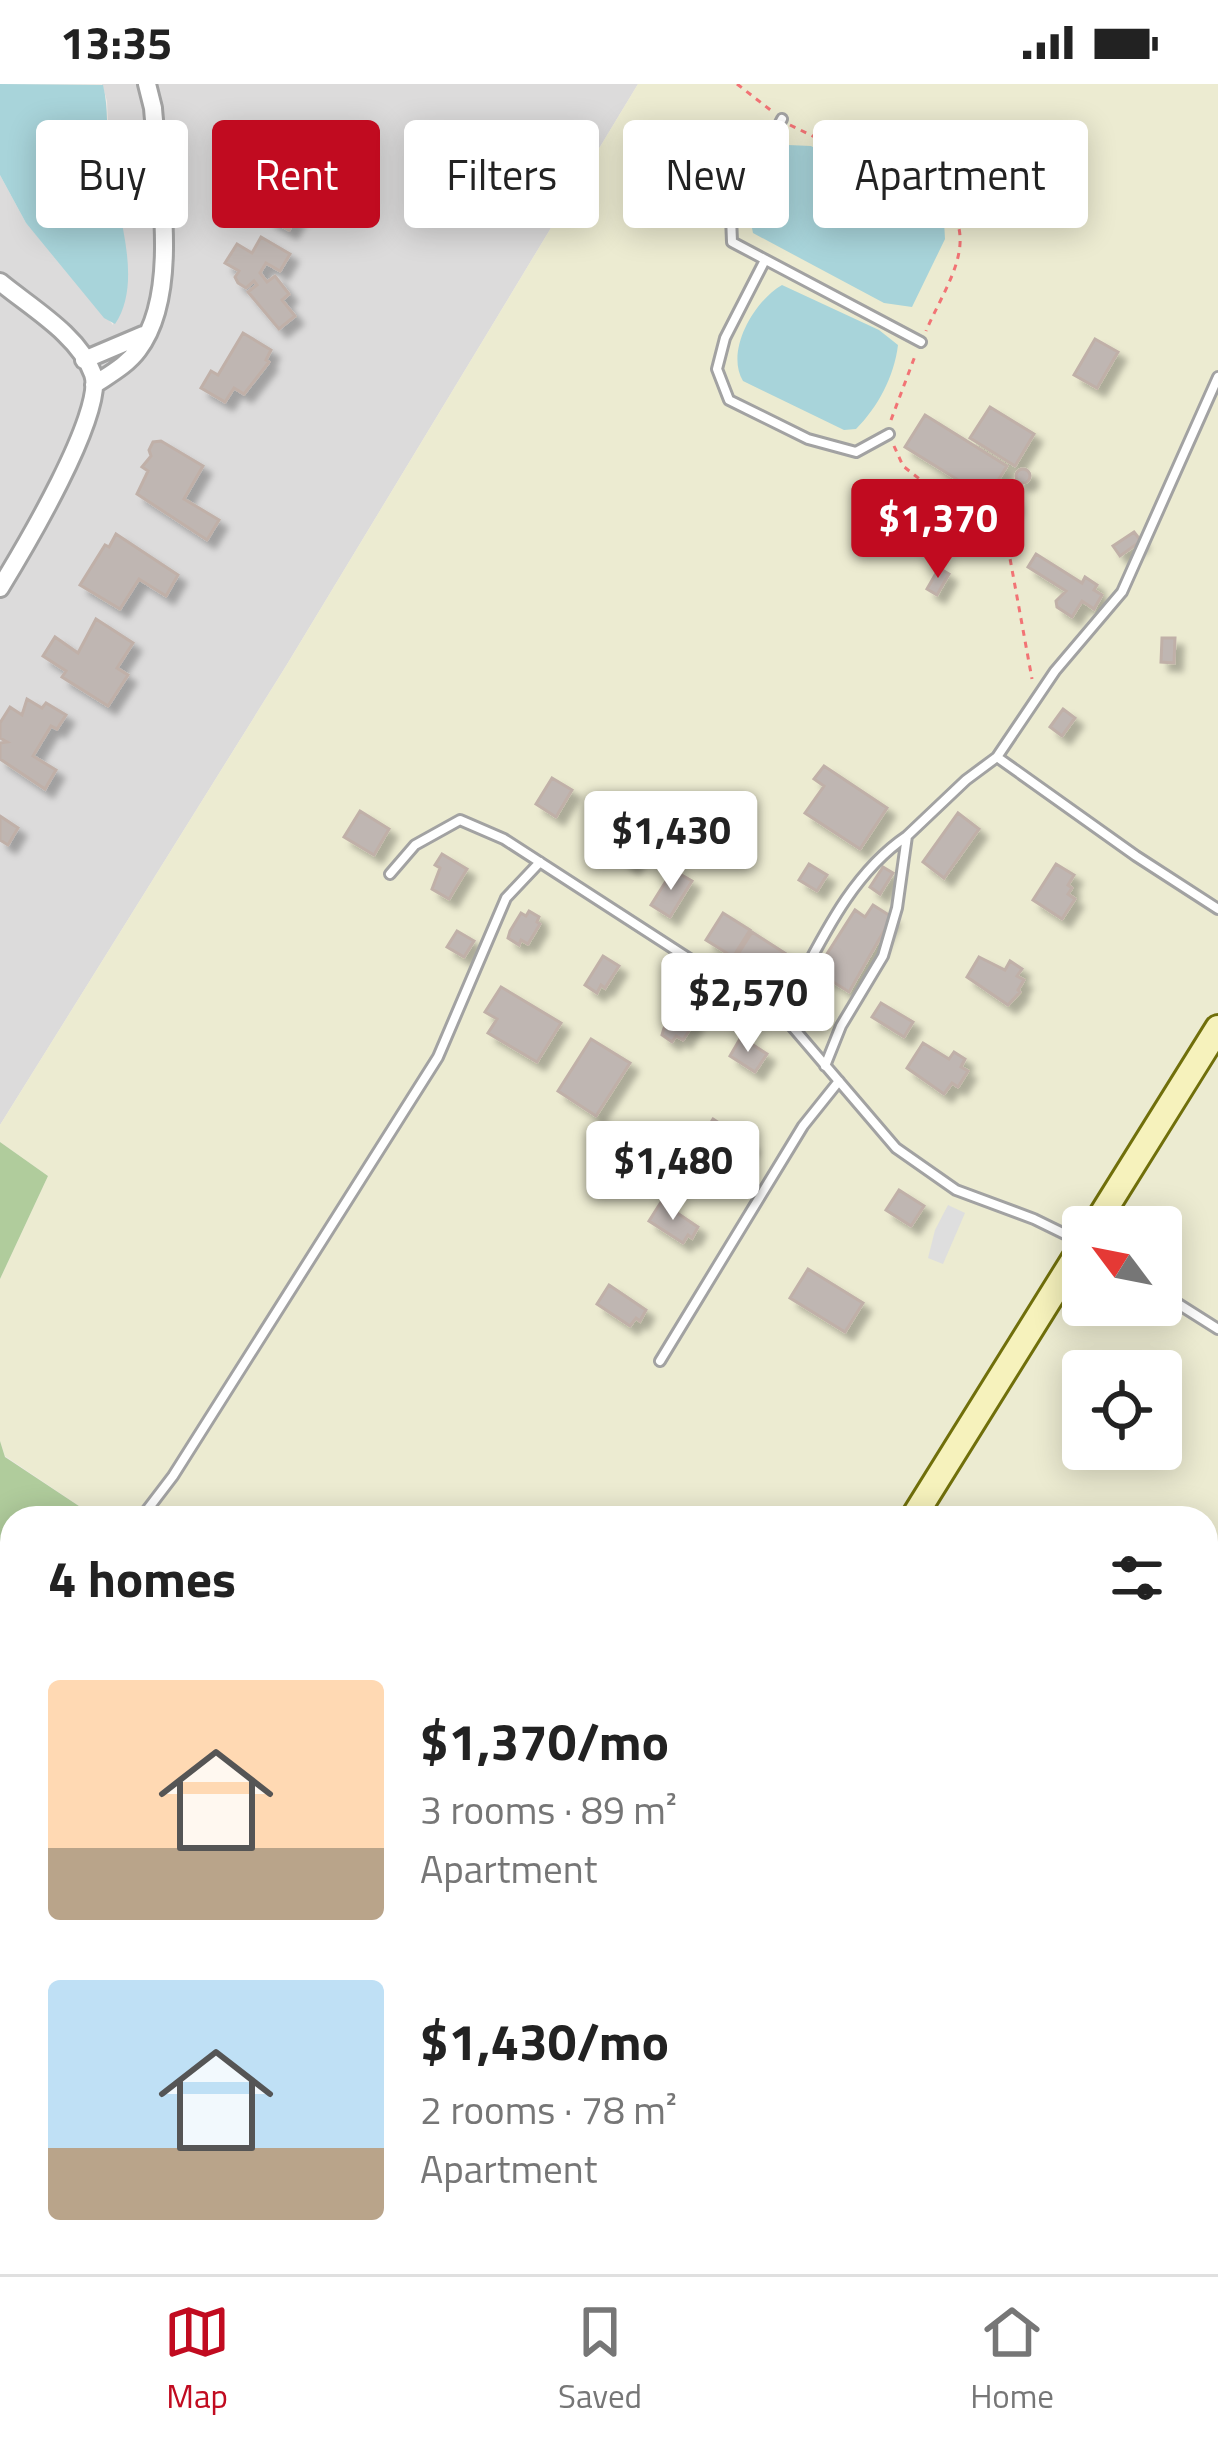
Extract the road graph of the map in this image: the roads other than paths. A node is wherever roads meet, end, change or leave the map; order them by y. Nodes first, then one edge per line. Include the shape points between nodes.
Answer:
1 (147, 84) edge
2 (782, 119) road end
3 (764, 262) junction
4 (0, 282) edge
5 (149, 331) junction
6 (921, 342) road end
7 (84, 360) junction
8 (1218, 377) edge
9 (94, 385) junction
10 (889, 434) road end
11 (0, 589) edge
12 (997, 757) junction
13 (908, 836) junction
14 (540, 862) junction
15 (390, 874) dead end
16 (1218, 909) edge
17 (780, 1017) junction
18 (1218, 1028) edge
19 (826, 1066) junction
20 (838, 1081) junction
21 (1107, 1206) edge
22 (1062, 1233) edge
23 (1062, 1278) edge
24 (1182, 1306) edge
25 (1218, 1329) edge
26 (660, 1361) dead end
27 (150, 1506) edge
28 (920, 1506) edge

1 - 5 street via 165,275
2 - 3 lane via 731,216 732,242
3 - 6 lane
3 - 10 lane via 717,369 729,400 808,439 856,452
4 - 7 street
5 - 7 street
5 - 9 street via 122,367
7 - 9 street
8 - 12 lane via 1123,592 1055,671
9 - 11 street via 87,422
12 - 13 lane
12 - 16 lane
13 - 17 lane via 855,883
13 - 19 lane via 883,956
14 - 15 lane via 460,820 415,845
14 - 17 lane
14 - 27 lane via 506,898 438,1057
17 - 19 lane
18 - 21 main road
19 - 20 lane
20 - 22 lane via 896,1148 956,1190
20 - 26 lane
23 - 28 main road
24 - 25 lane

